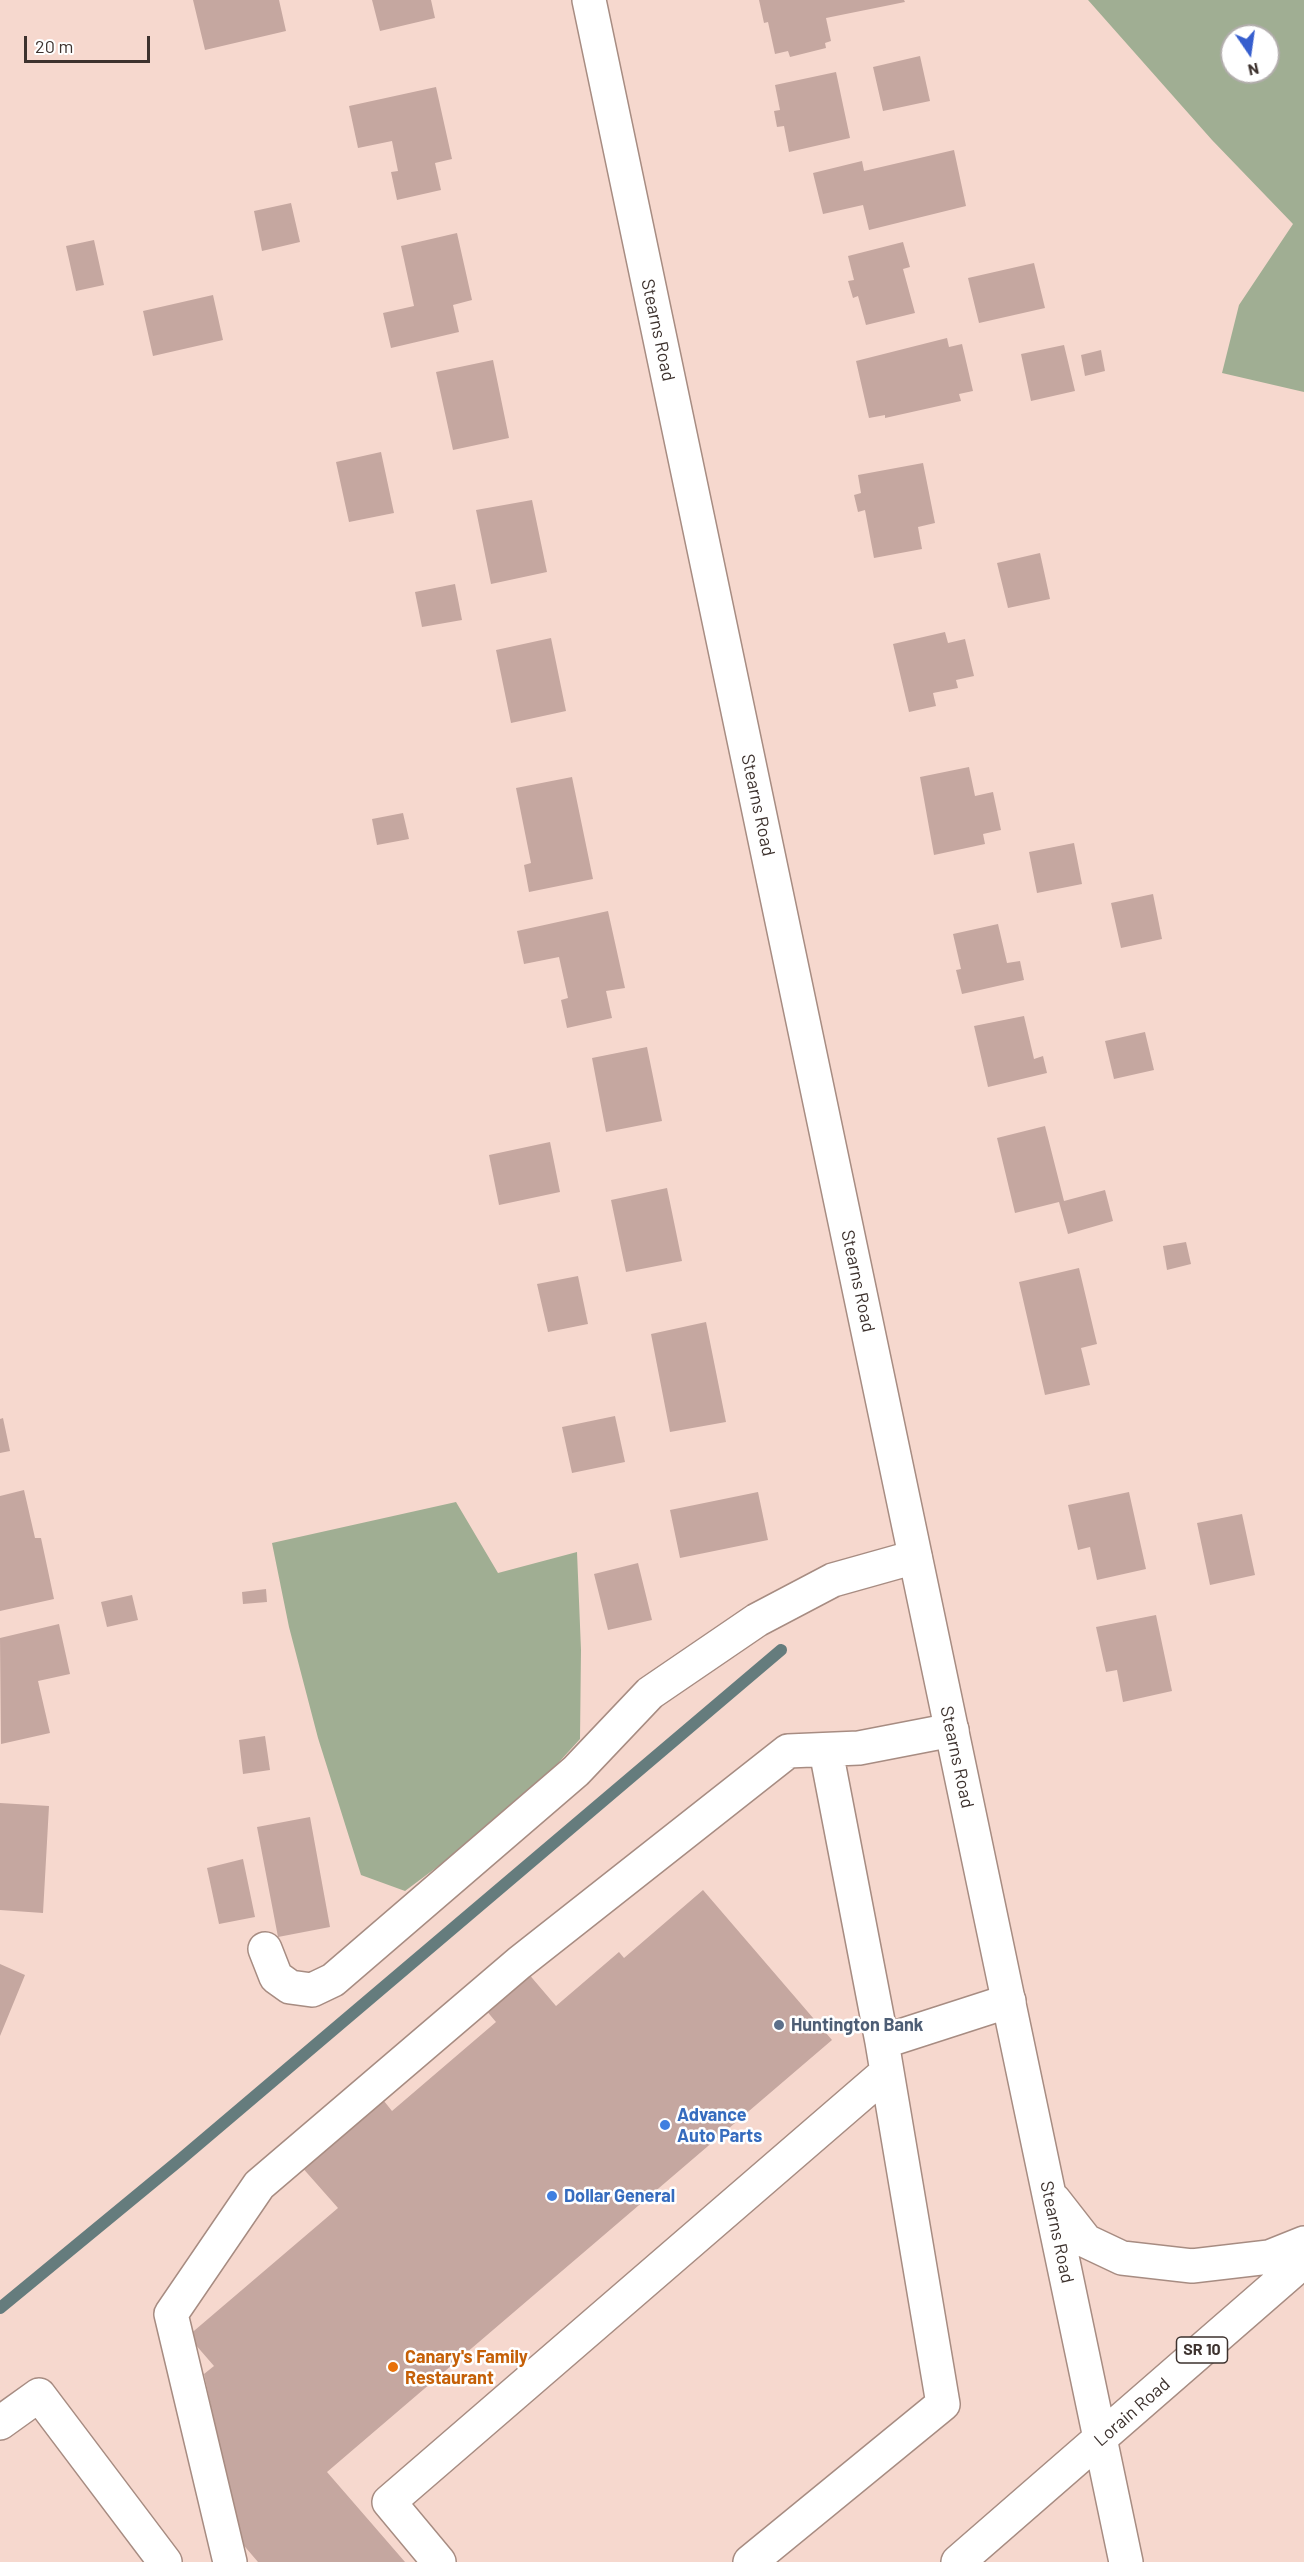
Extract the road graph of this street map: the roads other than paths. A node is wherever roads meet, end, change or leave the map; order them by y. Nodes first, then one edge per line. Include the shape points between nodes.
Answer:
1 (589, 0) edge
2 (915, 1557) junction
3 (952, 1730) junction
4 (826, 1750) junction
5 (265, 1949) dead end
6 (1009, 2001) junction
7 (884, 2057) junction
8 (1049, 2194) junction
9 (1304, 2243) edge
10 (1304, 2261) edge
11 (0, 2423) edge
12 (1101, 2439) junction
13 (769, 2556) edge
14 (165, 2562) edge
15 (230, 2562) edge
16 (439, 2562) edge
17 (958, 2562) edge
18 (1126, 2562) edge

1 - 2 main road, Stearns Road
2 - 3 main road, Stearns Road
2 - 5 main road via 833,1580 758,1620 651,1693 576,1771 333,1980 312,1990 290,1987 276,1977
3 - 4 main road via 859,1748
3 - 6 main road, Stearns Road
4 - 7 main road
4 - 15 main road via 788,1751 519,1963 259,2185 171,2314
6 - 7 main road
6 - 8 main road, Stearns Road
7 - 13 main road via 943,2404
7 - 16 main road via 389,2502
8 - 9 main road via 1086,2241 1122,2258 1192,2266 1269,2257
8 - 12 main road, Stearns Road
10 - 12 main road, Lorain Road / SR 10
11 - 14 main road via 39,2395
12 - 17 main road, Lorain Road / SR 10
12 - 18 main road, Stearns Road

